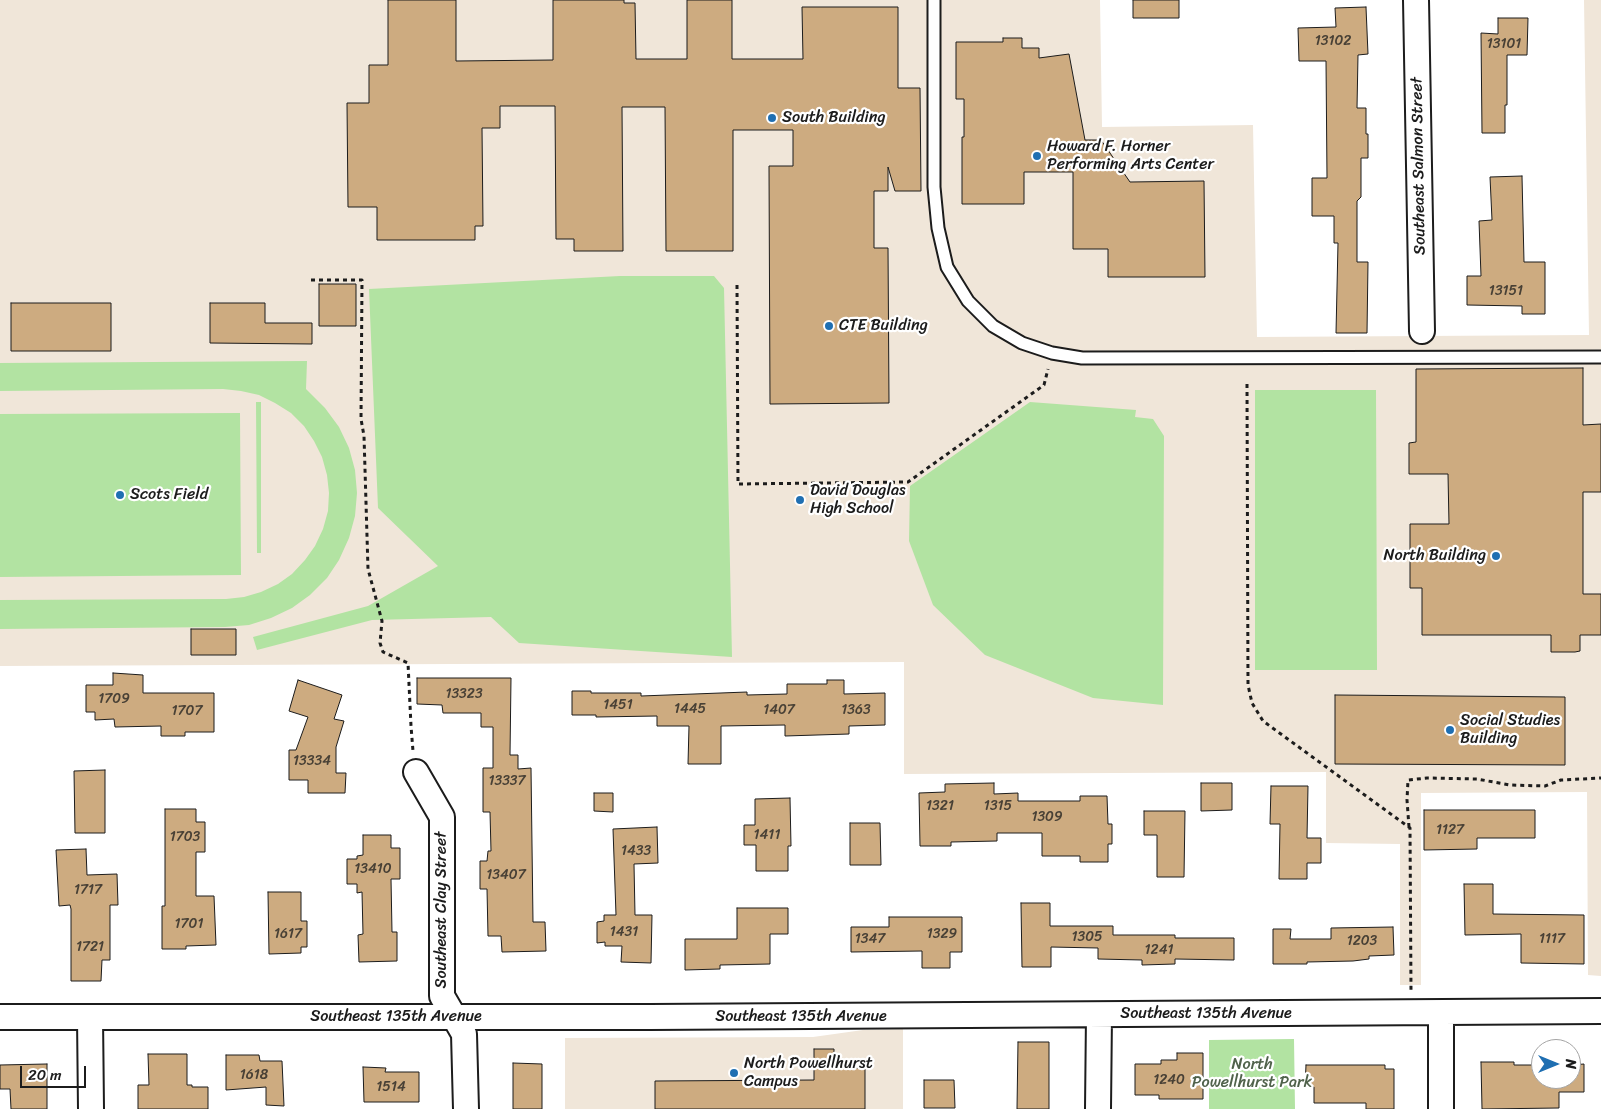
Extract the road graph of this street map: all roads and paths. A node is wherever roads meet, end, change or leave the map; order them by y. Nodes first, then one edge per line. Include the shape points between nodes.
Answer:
1 (934, 0) edge
2 (1416, 0) edge
3 (311, 280) dead end
4 (737, 286) dead end
5 (1422, 332) dead end
6 (1052, 354) junction
7 (1601, 357) edge
8 (1247, 384) dead end
9 (416, 772) joint
10 (1601, 778) edge
11 (1410, 828) junction
12 (1601, 1011) edge
13 (1411, 1013) junction
14 (1441, 1013) junction
15 (1099, 1015) junction
16 (0, 1017) edge
17 (90, 1017) junction
18 (455, 1018) junction
19 (91, 1109) edge
20 (466, 1109) edge
21 (1098, 1109) edge
22 (1441, 1109) edge

1 - 6 lane via 934,187 938,228 947,267 968,301 993,326 1022,343
2 - 5 street, Southeast Salmon Street
3 - 9 path via 362,280 361,419 368,569 382,621 380,643 383,652 408,663
4 - 6 path via 738,484 908,482 1044,385
6 - 7 lane via 1082,358
8 - 11 path via 1248,685 1252,702 1263,721
9 - 18 street, Southeast Clay Street via 442,817 442,996
10 - 11 path via 1562,780 1544,786 1510,785 1477,779 1408,780
11 - 13 path
12 - 14 street, Southeast 135th Avenue
13 - 14 street, Southeast 135th Avenue
13 - 15 street, Southeast 135th Avenue
14 - 22 street
15 - 18 street, Southeast 135th Avenue
15 - 21 street
16 - 17 street, Southeast 135th Avenue
17 - 18 street, Southeast 135th Avenue
17 - 19 street
18 - 20 street, Southeast Clay Street via 464,1034

